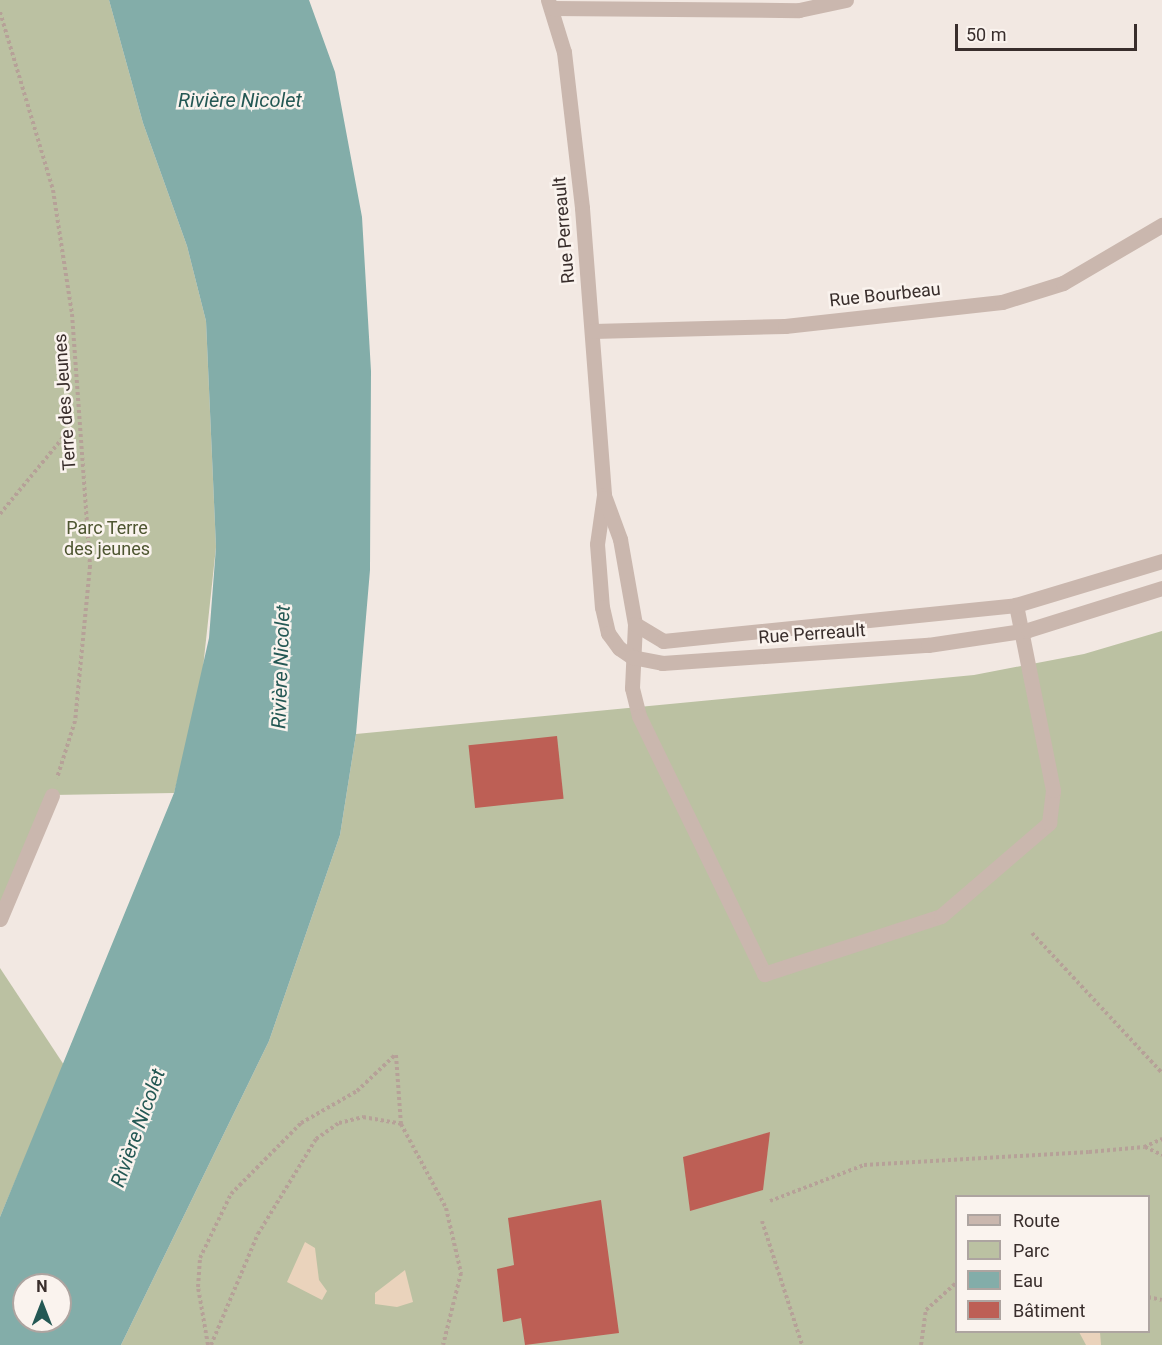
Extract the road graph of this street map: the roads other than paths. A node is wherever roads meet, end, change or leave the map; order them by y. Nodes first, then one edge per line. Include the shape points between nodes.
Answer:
1 (846, 0) edge
2 (550, 4) edge
3 (601, 4) edge
4 (1162, 225) edge
5 (593, 331) junction
6 (604, 495) junction
7 (1162, 561) edge
8 (1162, 588) edge
9 (1016, 605) junction
10 (635, 624) junction
11 (1021, 631) junction
12 (633, 657) junction
13 (52, 795) road end
14 (0, 919) edge

1 - 3 street via 799,10
2 - 3 street
2 - 5 street, Rue Perreault via 564,52
4 - 5 street, Rue Bourbeau via 1063,283 1002,302 785,326
5 - 6 street, Rue Perreault
6 - 10 street, Rue Perreault via 620,539
6 - 12 street, Rue Perreault via 597,544 602,607 608,633
7 - 9 street, Rue Perreault
8 - 11 street, Rue Perreault
9 - 10 street, Rue Perreault via 663,641
9 - 11 street
10 - 12 street
11 - 12 street, Rue Perreault via 839,652 662,663
11 - 12 street via 1053,790 1049,822 941,916 764,974 639,716
13 - 14 street

